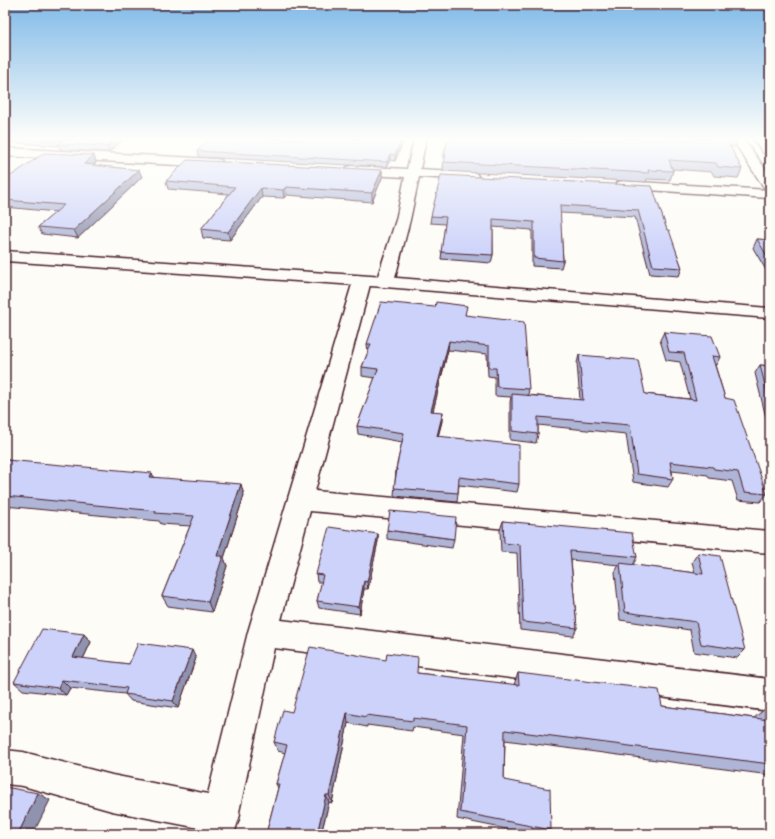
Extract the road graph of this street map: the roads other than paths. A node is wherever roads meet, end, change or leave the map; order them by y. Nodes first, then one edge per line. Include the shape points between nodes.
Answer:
1 (411, 178) edge
2 (611, 184) edge
3 (770, 194) edge
4 (5, 256) edge
5 (374, 282) junction
6 (770, 313) edge
7 (299, 500) junction
8 (770, 542) edge
9 (263, 632) junction
10 (770, 695) edge
11 (5, 768) edge
12 (219, 825) edge

1 - 5 street via 402,220
2 - 3 street
4 - 5 street
5 - 6 street
5 - 7 street
7 - 8 street
7 - 9 street
9 - 10 street
9 - 12 street
11 - 12 street via 23,769 112,793 169,803

